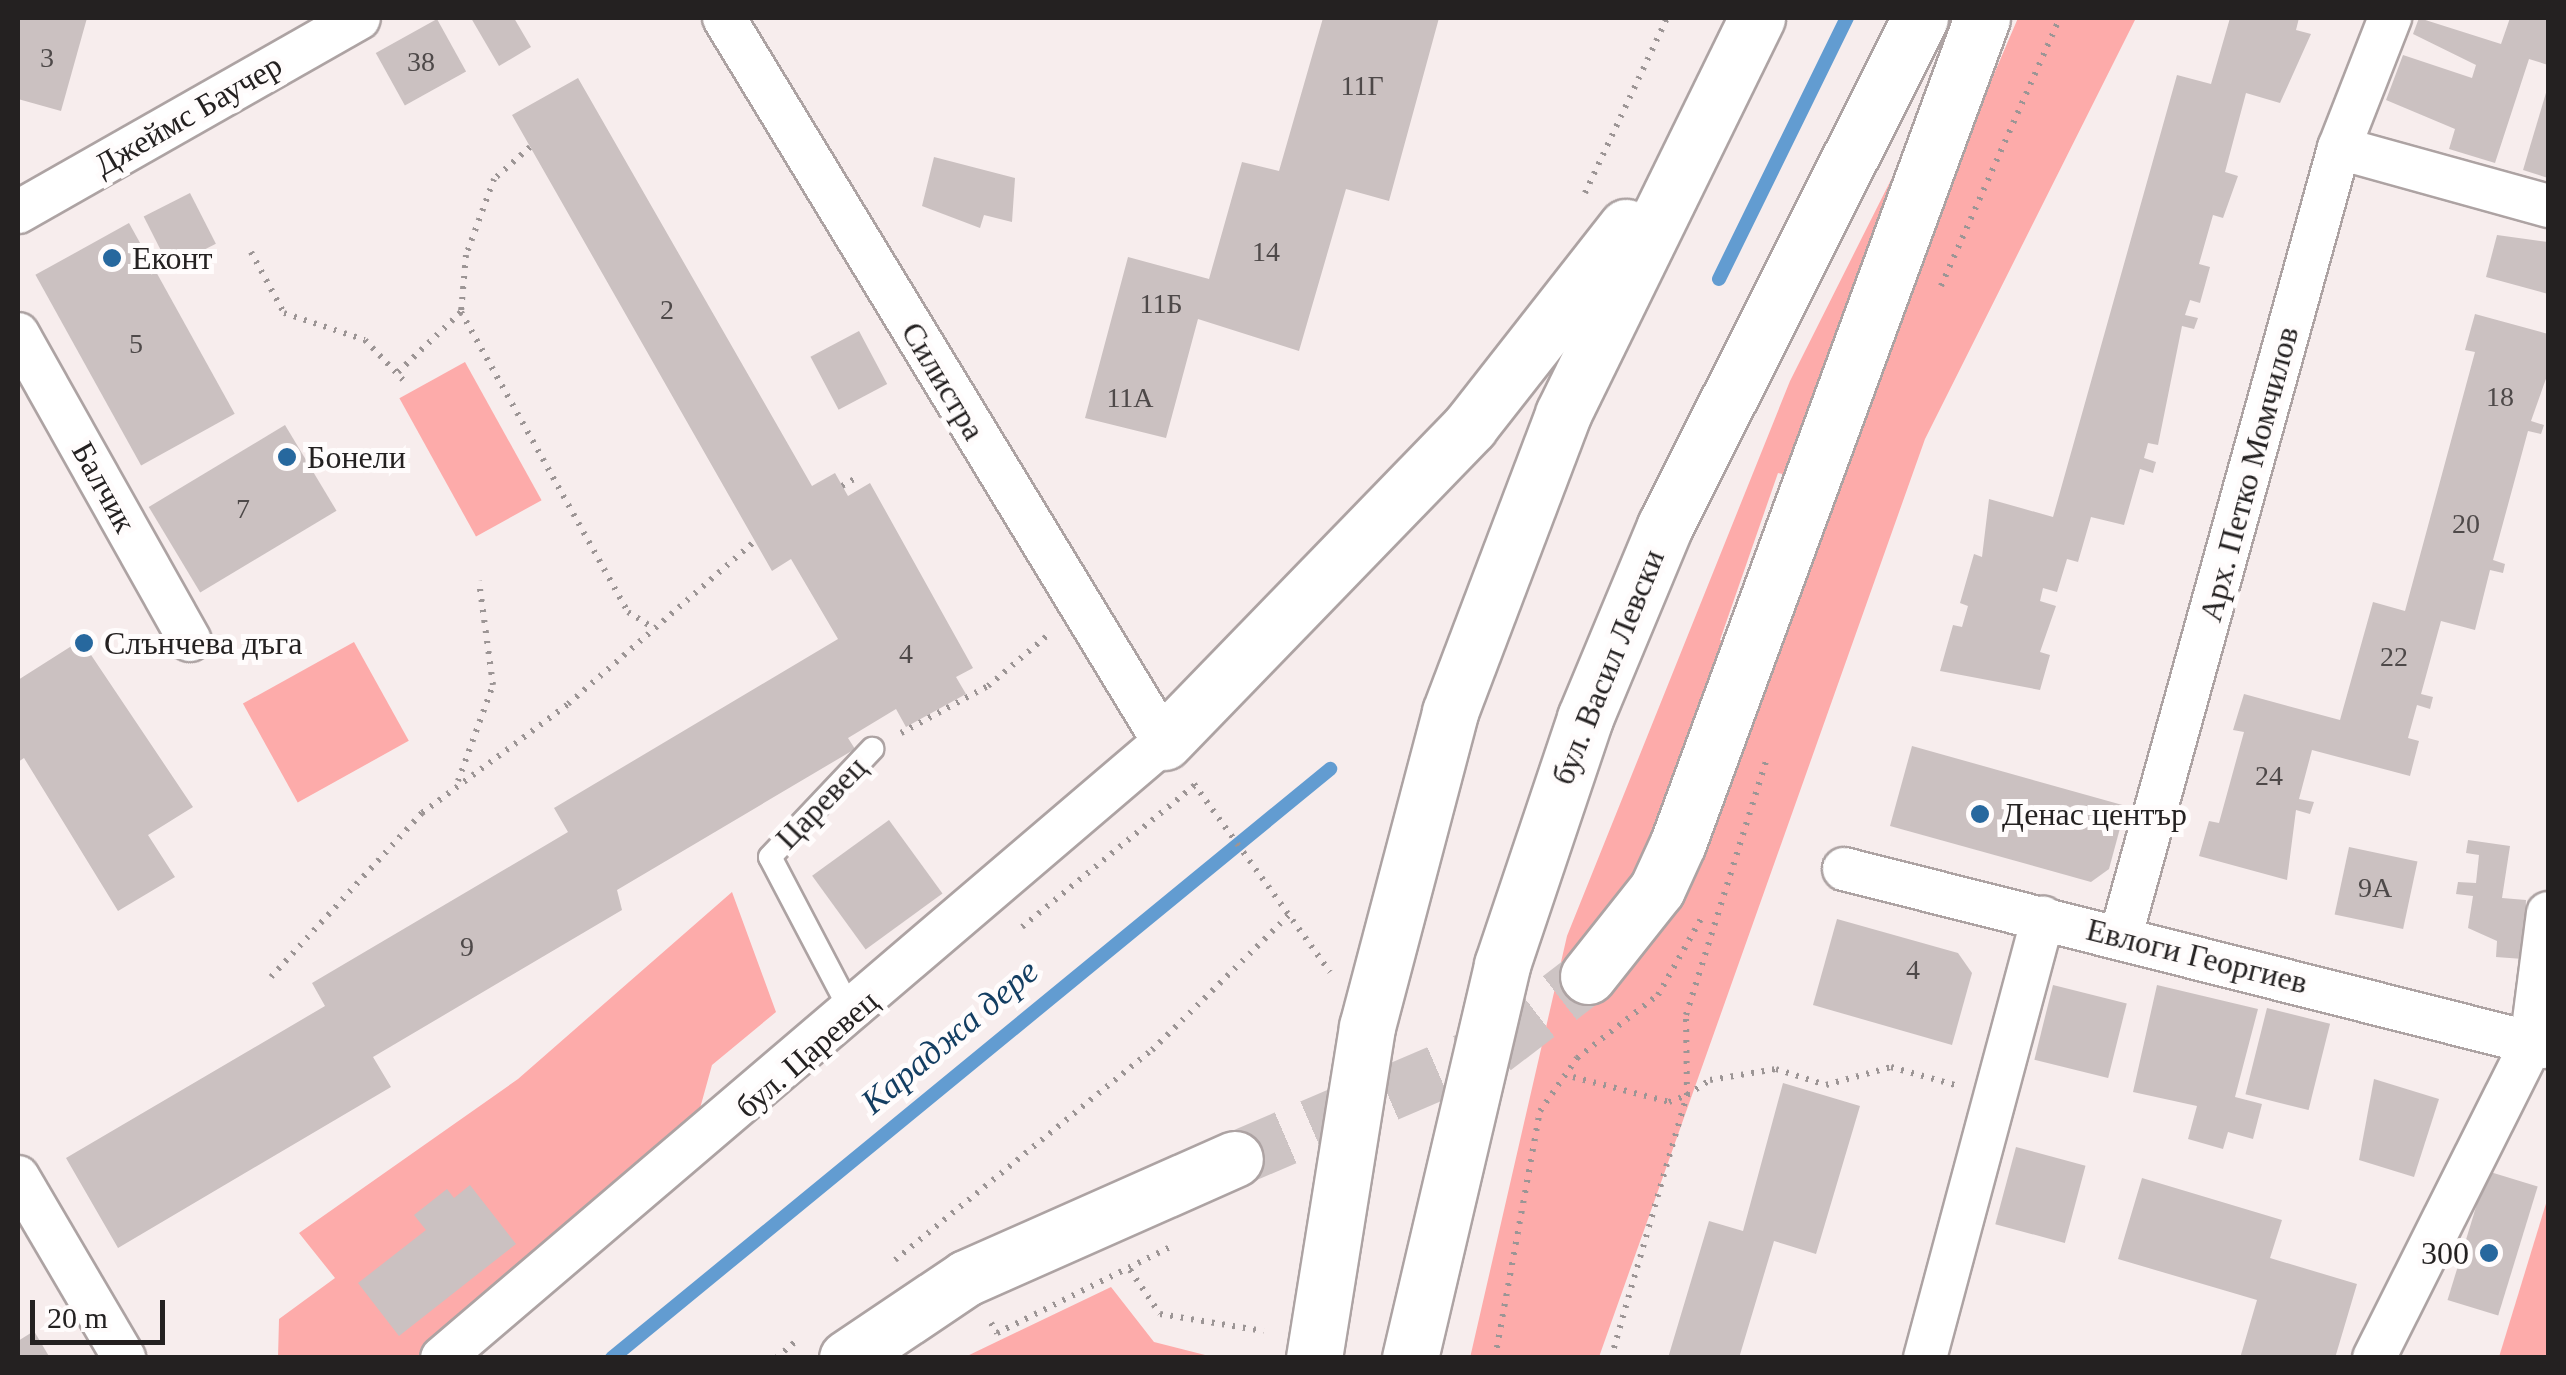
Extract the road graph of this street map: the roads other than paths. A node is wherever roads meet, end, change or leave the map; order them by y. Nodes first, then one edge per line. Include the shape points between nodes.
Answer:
1 (359, 18) edge
2 (724, 18) edge
3 (1723, 18) edge
4 (1757, 18) edge
5 (1920, 18) edge
6 (1982, 18) edge
7 (2390, 18) edge
8 (1721, 90) junction
9 (1693, 142) junction
10 (2339, 148) junction
11 (2548, 206) edge
12 (18, 212) edge
13 (18, 334) edge
14 (190, 640) dead end
15 (1164, 742) junction
16 (872, 749) road end
17 (1844, 869) dead end
18 (2548, 913) edge
19 (2043, 918) junction
20 (2121, 936) junction
21 (1588, 976) tunnel mouth
22 (853, 1015) junction
23 (2540, 1046) edge
24 (1235, 1160) tunnel mouth
25 (22, 1194) edge
26 (1332, 1212) junction
27 (904, 1286) junction
28 (1278, 1344) edge
29 (827, 1345) edge
30 (124, 1358) edge
31 (442, 1358) edge
32 (896, 1358) edge
33 (1314, 1358) edge
34 (1410, 1358) edge
35 (1925, 1358) edge
36 (2374, 1358) edge

1 - 12 street, Джеймс Баучер
2 - 15 street, Силистра
3 - 8 highway
4 - 8 highway
5 - 34 highway, бул. Васил Левски via 1665,526 1585,718 1502,965
6 - 21 highway via 1678,844 1658,888
7 - 10 street, Арх. Петко Момчилов
8 - 9 highway
9 - 15 highway via 1470,426
9 - 26 highway via 1563,414 1450,712 1395,907
10 - 11 street
10 - 20 street, Арх. Петко Момчилов
13 - 14 street, Балчик
15 - 22 street, бул. Царевец
16 - 22 lane, Царевец via 770,857
17 - 19 street, Евлоги Георгиев
18 - 23 street
19 - 20 street, Евлоги Георгиев
19 - 35 street
20 - 23 street, Евлоги Георгиев
22 - 31 street, бул. Царевец
23 - 36 street
24 - 27 highway
25 - 30 street
26 - 28 highway
26 - 33 highway
27 - 29 highway
27 - 32 highway

